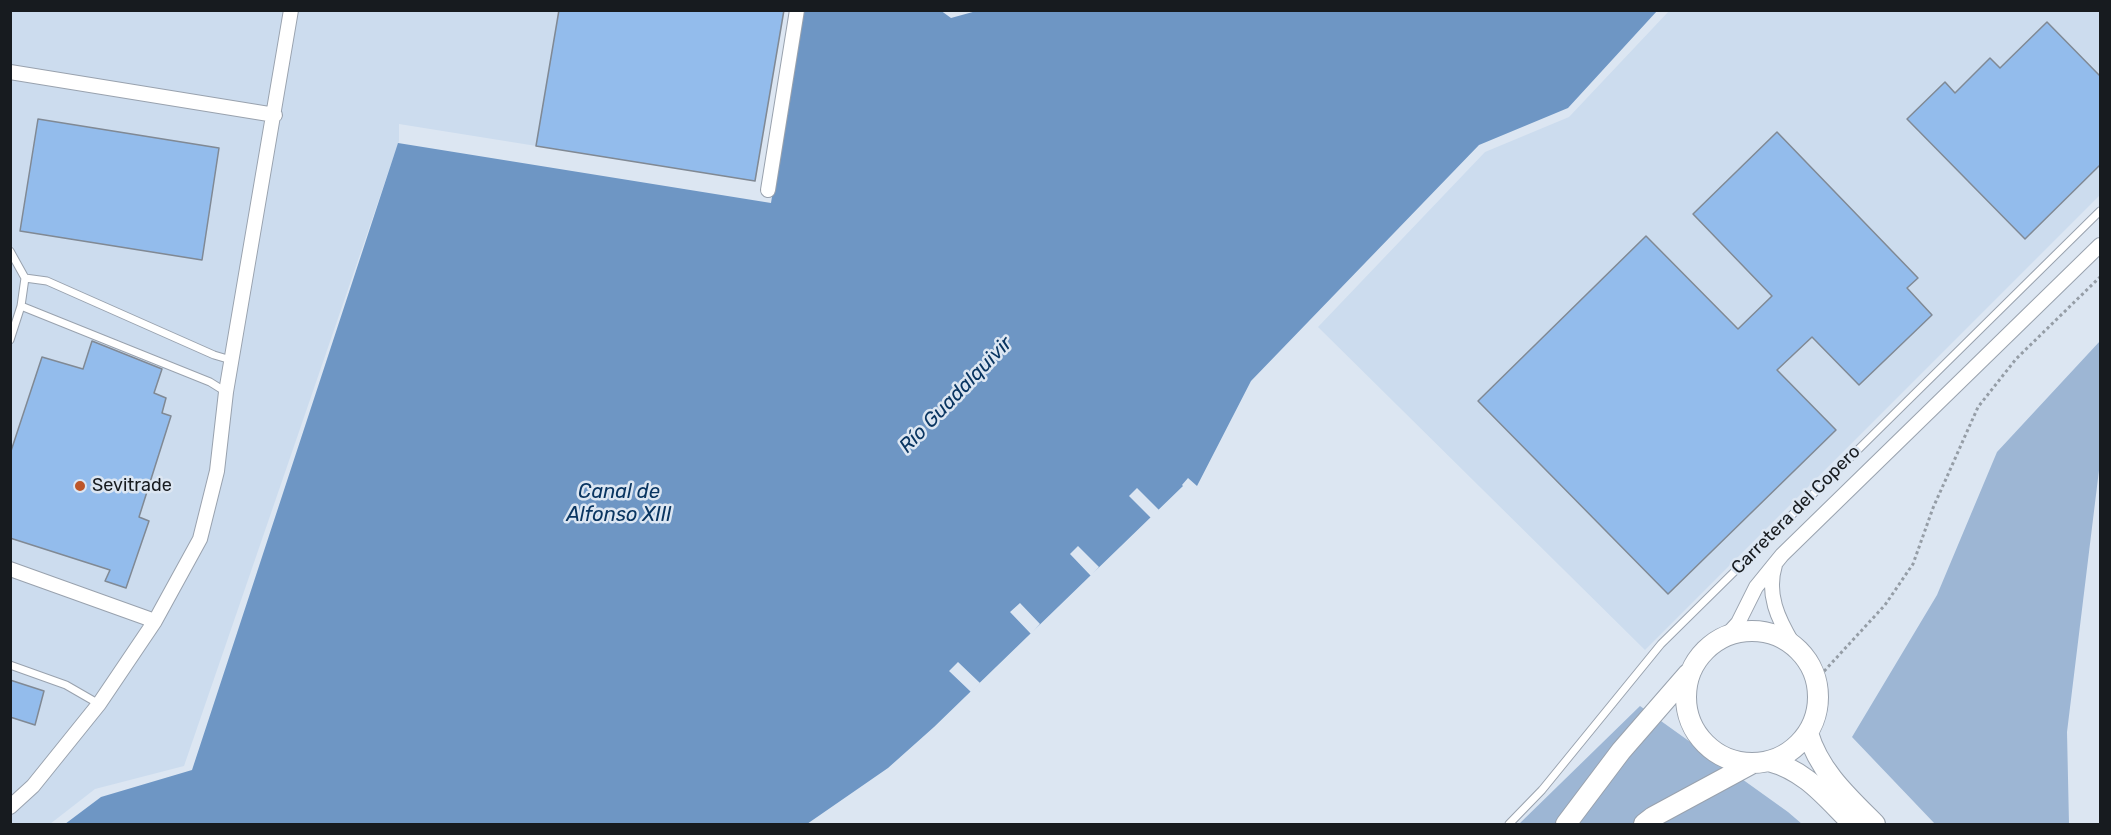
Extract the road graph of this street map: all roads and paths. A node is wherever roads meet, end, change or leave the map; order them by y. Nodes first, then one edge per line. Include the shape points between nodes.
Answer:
1 (291, 10) edge
2 (797, 10) edge
3 (10, 72) edge
4 (275, 115) junction
5 (768, 190) dead end
6 (2100, 211) edge
7 (2100, 245) edge
8 (10, 251) edge
9 (2100, 277) edge
10 (25, 278) junction
11 (21, 306) junction
12 (10, 340) edge
13 (231, 360) junction
14 (226, 392) junction
15 (1775, 564) junction
16 (10, 569) edge
17 (155, 621) junction
18 (1728, 634) junction
19 (1793, 644) junction
20 (10, 665) edge
21 (1690, 672) junction
22 (1816, 680) junction
23 (99, 704) junction
24 (1808, 733) junction
25 (1760, 763) junction
26 (10, 807) edge
27 (1509, 825) edge
28 (1566, 825) edge
29 (1644, 825) edge
30 (1853, 825) edge
31 (1875, 825) edge

1 - 4 street
2 - 5 street
3 - 4 street
4 - 13 street
6 - 27 lane, Carretera del Copero via 1661,644
7 - 15 street
8 - 10 lane
9 - 22 path via 2016,359 1978,407 1913,564 1886,605
10 - 11 lane
10 - 13 lane via 47,281
11 - 12 lane
11 - 14 lane via 210,382
13 - 14 street
14 - 17 street via 217,471 200,538
15 - 18 street
15 - 19 street via 1771,582 1774,605
16 - 17 street
17 - 23 street
18 - 19 main road via 1762,631
18 - 21 main road via 1712,643
19 - 22 main road via 1807,660
20 - 23 lane via 66,685
21 - 25 main road via 1685,693 1687,714 1696,734 1730,760
21 - 28 main road via 1621,751
22 - 24 main road via 1819,698
23 - 26 street via 33,786
24 - 25 main road via 1784,755
24 - 31 main road via 1821,766
25 - 29 main road
25 - 30 main road via 1782,765 1799,773

